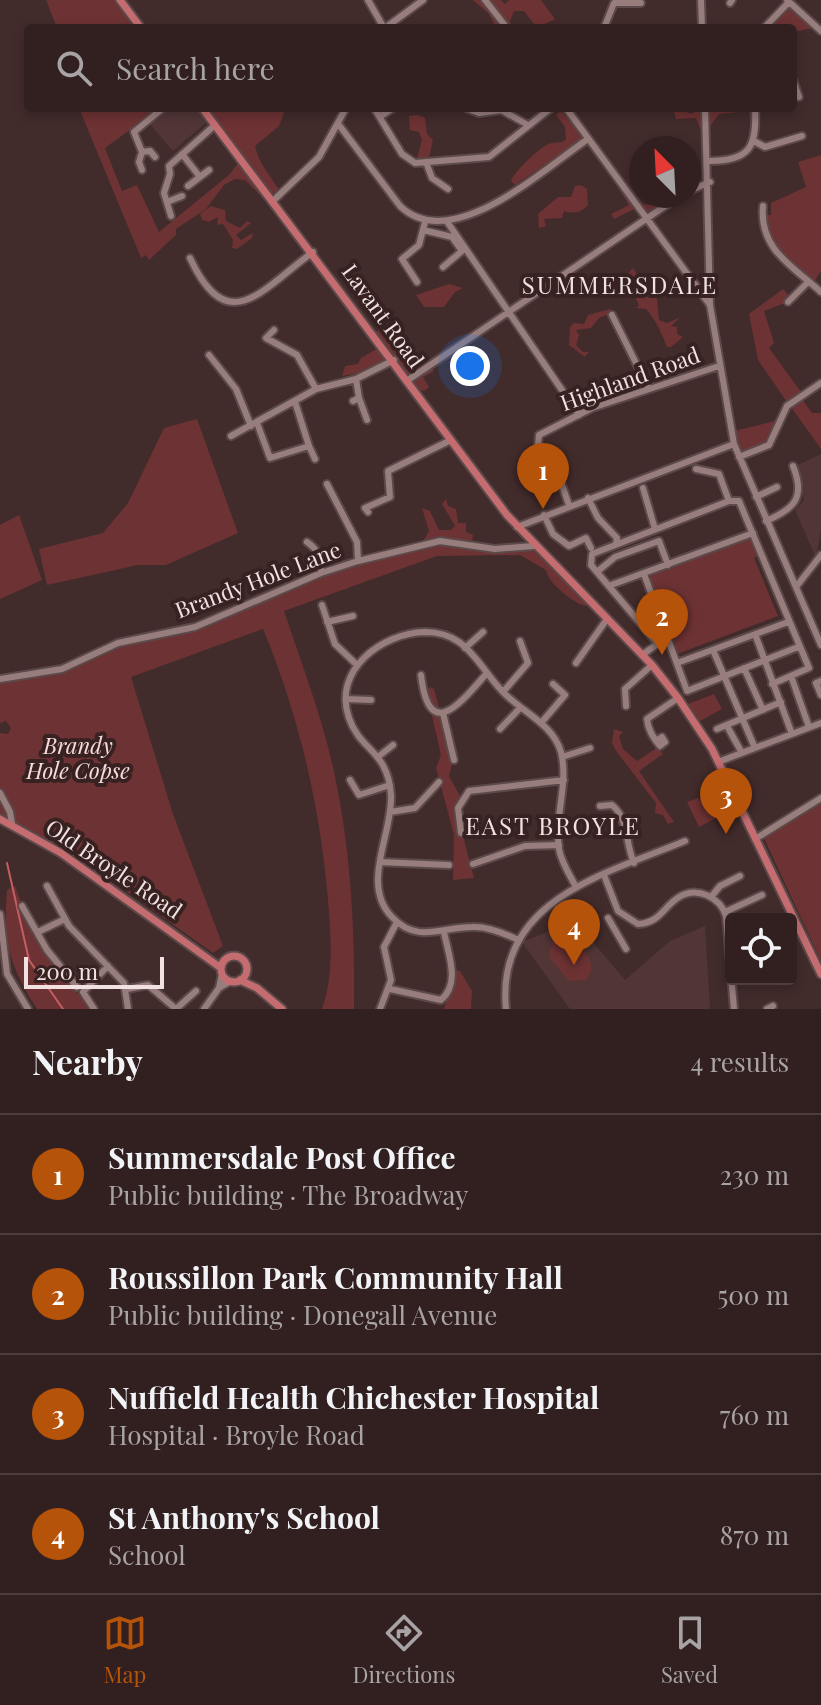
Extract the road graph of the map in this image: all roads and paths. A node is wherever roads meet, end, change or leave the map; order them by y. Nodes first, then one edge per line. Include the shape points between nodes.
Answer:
1 (120, 0) edge
2 (368, 0) edge
3 (423, 0) edge
4 (485, 0) edge
5 (701, 0) edge
6 (788, 1) edge
7 (641, 3) dead end
8 (138, 24) edge
9 (383, 24) edge
10 (390, 24) edge
11 (504, 24) edge
12 (606, 24) edge
13 (702, 24) edge
14 (768, 24) edge
15 (821, 31) edge
16 (797, 91) edge
17 (799, 97) dead end
18 (158, 112) edge
19 (205, 112) edge
20 (344, 112) edge
21 (378, 112) edge
22 (387, 112) edge
23 (505, 112) edge
24 (546, 112) edge
25 (569, 112) edge
26 (705, 112) edge
27 (755, 112) edge
28 (381, 116) junction
29 (215, 125) junction
30 (339, 125) junction
31 (528, 125) junction
32 (802, 136) dead end
33 (588, 139) junction
34 (754, 141) junction
35 (142, 152) junction
36 (182, 154) junction
37 (155, 157) dead end
38 (709, 161) junction
39 (426, 162) junction
40 (142, 170) dead end
41 (209, 170) dead end
42 (200, 177) junction
43 (710, 182) junction
44 (188, 186) dead end
45 (701, 186) edge
46 (448, 189) dead end
47 (182, 196) dead end
48 (274, 200) junction
49 (167, 202) junction
50 (763, 206) dead end
51 (660, 208) edge
52 (171, 216) dead end
53 (645, 217) junction
54 (448, 223) junction
55 (424, 226) junction
56 (464, 250) junction
57 (313, 252) junction
58 (190, 258) dead end
59 (443, 267) dead end
60 (417, 282) dead end
61 (808, 282) junction
62 (821, 292) edge
63 (788, 302) dead end
64 (710, 305) junction
65 (508, 312) junction
66 (611, 318) dead end
67 (274, 330) dead end
68 (209, 355) dead end
69 (394, 360) junction
70 (719, 366) junction
71 (356, 379) junction
72 (408, 380) junction
73 (821, 383) edge
74 (648, 387) junction
75 (316, 389) junction
76 (295, 402) junction
77 (579, 415) junction
78 (367, 420) dead end
79 (254, 424) junction
80 (231, 436) dead end
81 (451, 440) junction
82 (734, 444) junction
83 (309, 446) junction
84 (739, 457) junction
85 (315, 459) dead end
86 (793, 466) dead end
87 (696, 469) dead end
88 (327, 484) dead end
89 (777, 487) dead end
90 (643, 488) dead end
91 (756, 497) junction
92 (588, 498) junction
93 (729, 501) junction
94 (569, 505) junction
95 (368, 512) dead end
96 (544, 515) junction
97 (766, 521) junction
98 (517, 527) junction
99 (655, 529) junction
100 (753, 533) junction
101 (616, 544) junction
102 (307, 545) dead end
103 (534, 546) junction
104 (569, 546) junction
105 (591, 548) dead end
106 (574, 555) dead end
107 (821, 555) edge
108 (358, 561) junction
109 (668, 565) junction
110 (598, 571) junction
111 (321, 573) junction
112 (644, 574) junction
113 (611, 585) junction
114 (796, 587) junction
115 (322, 605) dead end
116 (353, 616) dead end
117 (607, 619) junction
118 (327, 622) junction
119 (788, 622) junction
120 (483, 632) dead end
121 (755, 634) junction
122 (667, 637) junction
123 (520, 641) dead end
124 (656, 642) junction
125 (821, 645) edge
126 (798, 647) junction
127 (465, 648) junction
128 (713, 650) junction
129 (642, 655) junction
130 (764, 661) junction
131 (575, 663) dead end
132 (677, 663) junction
133 (357, 665) junction
134 (652, 665) junction
135 (744, 668) junction
136 (486, 674) junction
137 (421, 675) dead end
138 (791, 676) junction
139 (724, 677) junction
140 (0, 679) edge
141 (618, 681) dead end
142 (821, 681) edge
143 (553, 684) dead end
144 (772, 684) junction
145 (625, 689) junction
146 (503, 692) junction
147 (821, 695) edge
148 (678, 698) junction
149 (346, 699) junction
150 (371, 700) dead end
151 (781, 702) junction
152 (622, 705) dead end
153 (520, 708) junction
154 (763, 710) junction
155 (642, 711) dead end
156 (443, 713) junction
157 (745, 716) junction
158 (647, 719) junction
159 (541, 723) junction
160 (821, 723) edge
161 (727, 726) junction
162 (809, 727) junction
163 (500, 729) dead end
164 (717, 729) dead end
165 (792, 734) junction
166 (656, 741) dead end
167 (393, 745) dead end
168 (590, 748) dead end
169 (755, 748) junction
170 (742, 753) junction
171 (379, 756) junction
172 (562, 757) junction
173 (454, 760) dead end
174 (718, 762) junction
175 (350, 780) dead end
176 (564, 780) junction
177 (439, 782) dead end
178 (390, 785) junction
179 (0, 793) edge
180 (821, 798) edge
181 (600, 806) dead end
182 (390, 812) junction
183 (0, 819) edge
184 (12, 824) junction
185 (461, 833) dead end
186 (755, 839) junction
187 (685, 841) dead end
188 (559, 845) junction
189 (380, 862) junction
190 (634, 863) junction
191 (473, 864) dead end
192 (449, 865) dead end
193 (604, 875) junction
194 (740, 876) dead end
195 (47, 886) dead end
196 (576, 887) junction
197 (762, 895) dead end
198 (711, 897) junction
199 (22, 906) dead end
200 (725, 912) joint
201 (0, 914) edge
202 (608, 918) dead end
203 (629, 921) junction
204 (67, 922) junction
205 (397, 922) junction
206 (618, 931) junction
207 (38, 932) junction
208 (444, 932) junction
209 (518, 940) junction
210 (626, 949) dead end
211 (108, 966) junction
212 (223, 967) junction
213 (246, 972) junction
214 (4, 974) edge
215 (821, 974) edge
216 (235, 980) junction
217 (732, 985) edge
218 (77, 987) dead end
219 (219, 988) junction
220 (257, 988) junction
221 (127, 989) junction
222 (390, 989) junction
223 (196, 991) dead end
224 (441, 1000) junction
225 (28, 1009) edge
226 (94, 1009) edge
227 (128, 1009) edge
228 (176, 1009) edge
229 (204, 1009) edge
230 (282, 1009) edge
231 (380, 1009) edge
232 (441, 1009) edge
233 (506, 1009) edge
234 (734, 1009) edge

1 - 8 main road
2 - 9 street
3 - 10 street
4 - 11 street
5 - 13 street
6 - 14 street
6 - 15 street
7 - 12 street via 614,3
16 - 17 street
18 - 35 street via 134,132
19 - 29 main road, Lavant Road
20 - 30 street
21 - 28 street
22 - 28 street
23 - 31 street
24 - 31 street
25 - 33 street
26 - 38 street
27 - 34 street
28 - 39 street via 407,160
29 - 36 street
29 - 48 main road, Lavant Road
30 - 48 street via 319,157
30 - 55 street via 400,206
31 - 39 street via 489,157
32 - 34 street via 765,147
33 - 53 street
33 - 54 street via 468,218
34 - 38 street via 737,158
35 - 37 street
35 - 40 street
36 - 42 street
36 - 49 street via 169,166
38 - 43 street
39 - 46 street via 438,187
41 - 42 street
42 - 44 street
43 - 45 street
43 - 64 street
47 - 49 street
48 - 57 main road, Lavant Road
49 - 52 street
50 - 61 street via 765,232 789,268
51 - 53 street
53 - 64 street
53 - 65 street
54 - 55 street
54 - 56 street
55 - 56 street via 452,237
55 - 60 street via 419,245 402,259
56 - 59 street
56 - 65 street
57 - 58 street via 248,299 232,304 214,297
57 - 69 main road, Lavant Road
61 - 62 street
61 - 63 street
64 - 70 street
65 - 72 street
65 - 77 street
66 - 74 street
67 - 75 street via 263,336 297,355
68 - 79 street via 236,389
69 - 71 street
69 - 72 main road, Lavant Road
70 - 74 street, Highland Road
70 - 82 street
71 - 75 street
71 - 78 street via 356,400
72 - 81 main road, Lavant Road
73 - 84 street via 787,406 769,445
74 - 77 street, Highland Road
75 - 76 street
76 - 79 street
76 - 83 street
77 - 94 street, Highland Road via 544,431 537,440
79 - 80 street
79 - 83 street via 270,458
81 - 95 street via 388,471 382,492 365,508
81 - 98 main road, Lavant Road
82 - 84 street
82 - 92 street
83 - 85 street
84 - 91 street
86 - 97 street via 798,482 795,502
87 - 93 street via 719,474
88 - 108 street via 357,542
89 - 91 street
90 - 99 street
91 - 97 street
92 - 94 street
92 - 101 street
93 - 99 street
93 - 100 street via 739,501
94 - 96 street
96 - 98 street
96 - 104 street via 553,534
97 - 114 street
98 - 103 main road, Lavant Road
99 - 101 street
100 - 109 street
100 - 119 street
101 - 110 street via 592,554 591,565
102 - 111 street via 321,560
103 - 108 street, Brandy Hole Lane via 495,549 440,541
103 - 117 main road, Lavant Road
104 - 105 street via 586,538
104 - 106 street
107 - 114 street
108 - 111 street, Brandy Hole Lane
109 - 110 street via 659,541 615,557
109 - 112 street
110 - 113 street
111 - 140 street, Brandy Hole Lane via 195,627 118,643 62,669
112 - 113 street
112 - 122 street
113 - 124 street via 623,607
114 - 125 street
115 - 118 street
116 - 118 street
117 - 129 main road, Lavant Road
117 - 131 street
118 - 133 street via 338,649
119 - 121 street
119 - 126 street
120 - 127 street
121 - 128 street
121 - 130 street
122 - 124 street
122 - 132 street
123 - 146 street via 528,663
124 - 129 street
126 - 130 street
126 - 138 street via 809,668
127 - 133 street via 444,634 409,634 378,645
127 - 136 street
128 - 132 street
128 - 139 street
129 - 134 main road, Lavant Road
130 - 135 street
130 - 144 street
132 - 139 street via 687,691
133 - 149 street
134 - 145 street
134 - 148 main road, Lavant Road
135 - 139 street
135 - 154 street
136 - 146 street
136 - 156 street via 459,705
137 - 156 street via 424,701
138 - 144 street
138 - 162 street
139 - 157 street
141 - 145 street
142 - 147 street via 816,683
143 - 159 street via 565,695
144 - 151 street
145 - 152 street
146 - 153 street
148 - 158 street
148 - 174 main road, Lavant Road
149 - 150 street
149 - 171 street via 355,730
151 - 154 street
151 - 165 street
153 - 159 street
153 - 163 street
154 - 157 street
155 - 158 street
156 - 173 street
157 - 161 street
157 - 169 street
158 - 166 street
159 - 172 street via 555,737
160 - 162 street
161 - 164 street
161 - 170 street
162 - 165 street
165 - 169 street
167 - 171 street
168 - 172 street
169 - 170 street
170 - 174 street
171 - 178 street
172 - 176 street
174 - 186 main road, Lavant Road
175 - 178 street via 359,795
176 - 185 street via 469,791 458,808
176 - 188 street
177 - 182 street via 415,808
178 - 182 street
179 - 184 street
180 - 186 street
181 - 190 street via 612,805 622,814
182 - 189 street
183 - 184 main road, Old Broyle Road
184 - 212 main road, Old Broyle Road
186 - 215 main road, Lavant Road
187 - 190 street
188 - 191 street via 525,846
188 - 196 street
189 - 192 street
189 - 205 street via 380,897
190 - 193 street
193 - 196 street
193 - 203 street via 618,911
194 - 198 street
195 - 204 street
196 - 209 street via 548,904
197 - 200 street
198 - 200 street
198 - 203 street via 684,895 653,922
199 - 207 street
201 - 214 street
202 - 206 street
203 - 206 street
204 - 207 street
204 - 211 street
205 - 208 street via 421,933
205 - 222 street via 384,947
206 - 210 street
207 - 218 street
208 - 209 street via 476,927
208 - 224 street via 452,973
209 - 233 street via 506,970
211 - 221 street
211 - 226 street via 83,992
212 - 213 main road via 239,958
212 - 216 main road
212 - 219 street
213 - 216 main road
213 - 220 main road
214 - 225 street
216 - 219 street
216 - 220 main road
217 - 234 street
219 - 229 street
220 - 230 main road
221 - 227 street
221 - 228 street via 148,985
222 - 224 street
222 - 231 street
223 - 228 street
224 - 232 street

